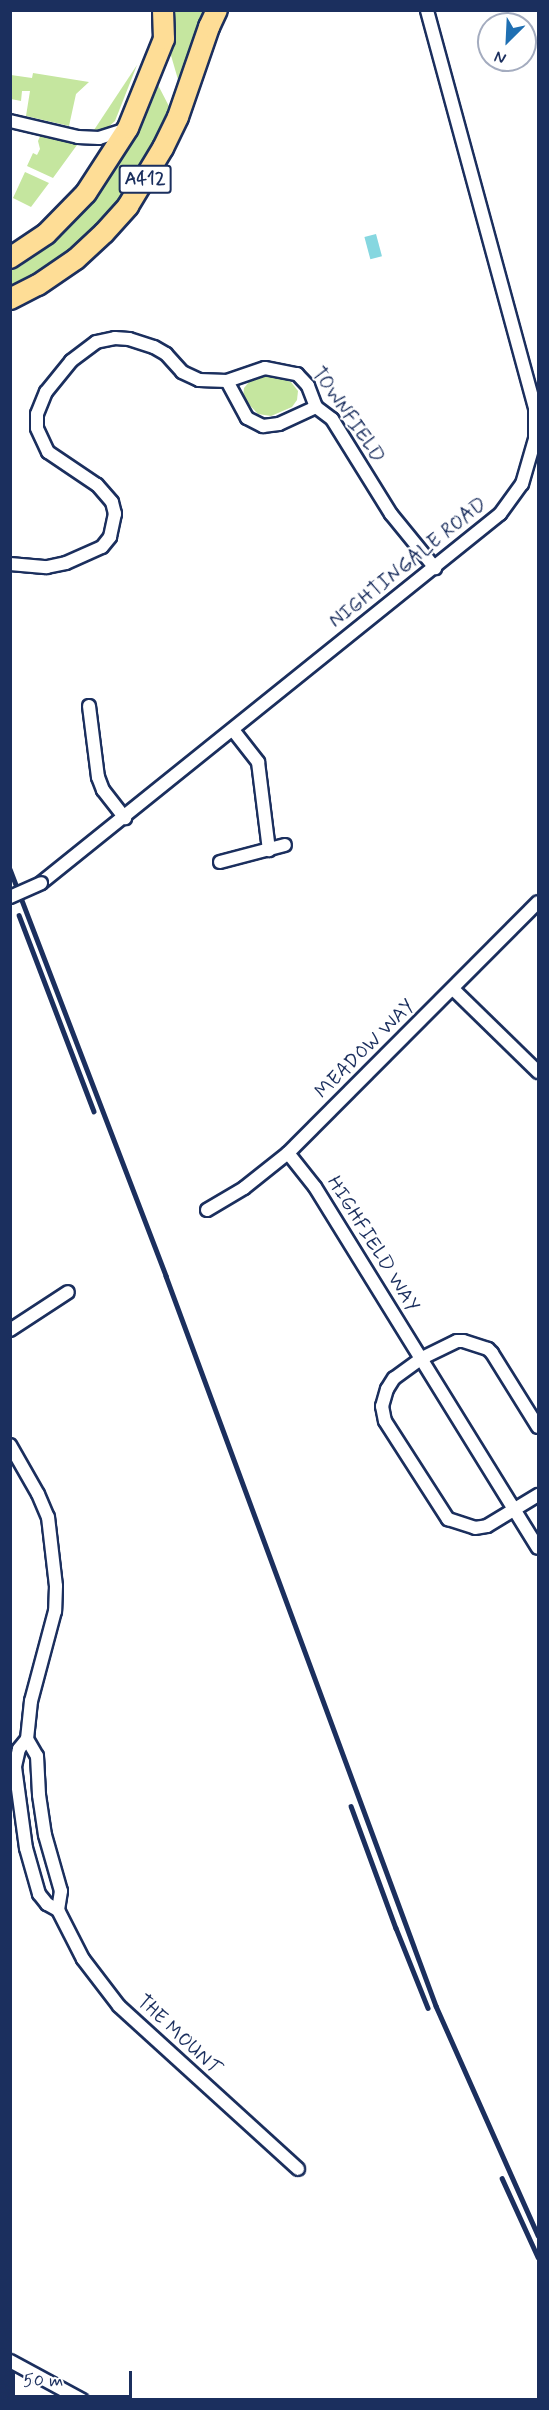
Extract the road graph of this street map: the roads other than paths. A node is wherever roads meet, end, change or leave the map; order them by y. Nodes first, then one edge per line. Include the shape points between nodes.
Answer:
1 (163, 10) edge
2 (217, 10) edge
3 (426, 10) edge
4 (10, 121) edge
5 (128, 128) junction
6 (10, 258) edge
7 (10, 299) edge
8 (227, 381) junction
9 (316, 407) junction
10 (537, 440) edge
11 (533, 469) edge
12 (10, 564) edge
13 (435, 568) junction
14 (89, 705) dead end
15 (233, 730) junction
16 (125, 818) junction
17 (285, 845) dead end
18 (269, 850) junction
19 (220, 862) dead end
20 (10, 897) edge
21 (538, 902) edge
22 (453, 989) junction
23 (538, 1072) edge
24 (288, 1153) junction
25 (207, 1210) dead end
26 (68, 1292) dead end
27 (10, 1330) edge
28 (422, 1358) junction
29 (538, 1427) edge
30 (10, 1445) edge
31 (538, 1495) edge
32 (515, 1510) junction
33 (538, 1548) edge
34 (27, 1739) junction
35 (58, 1910) junction
36 (298, 2169) dead end
37 (10, 2361) edge
38 (82, 2400) edge

1 - 5 main road, A412 via 164,39
2 - 7 main road, A412 via 178,117 128,206 76,259
3 - 10 street, NIGHTINGALE ROAD via 532,392
4 - 5 street via 78,137 99,138
5 - 6 main road, A412 via 86,193 46,234
8 - 9 street, TOWNFIELD via 265,368 283,369 304,379
8 - 9 street via 243,413 263,426 279,424
8 - 12 street, TOWNFIELD via 190,377 166,354 129,339 105,339 83,350 61,372 41,402 37,428 48,452 106,494 114,509 114,526 102,547 66,563 46,567
9 - 13 street, TOWNFIELD via 332,419 390,514
10 - 11 street, NIGHTINGALE ROAD
11 - 13 street, NIGHTINGALE ROAD via 500,514
13 - 15 street, NIGHTINGALE ROAD
14 - 16 street via 98,777
15 - 16 street, NIGHTINGALE ROAD
15 - 18 street via 258,762
16 - 20 street, NIGHTINGALE ROAD, bridge via 41,883
17 - 18 street
18 - 19 street
21 - 22 street, MEADOW WAY
22 - 23 street
22 - 24 street, MEADOW WAY
24 - 25 street, MEADOW WAY via 244,1188
24 - 28 street, HIGHFIELD WAY via 315,1187
26 - 27 street
28 - 29 street via 457,1341 488,1349
28 - 32 street, HIGHFIELD WAY
28 - 32 street via 394,1378 387,1389 382,1414 391,1430 448,1519 480,1528
30 - 34 street, THE MOUNT via 48,1517 56,1586 55,1611 32,1701
31 - 32 street
32 - 33 street, HIGHFIELD WAY
34 - 35 street, THE MOUNT via 37,1756 45,1835 61,1891
34 - 35 street, THE MOUNT via 19,1749 15,1767 26,1848 39,1894
35 - 36 street, THE MOUNT via 83,1959 119,2006
37 - 38 street

